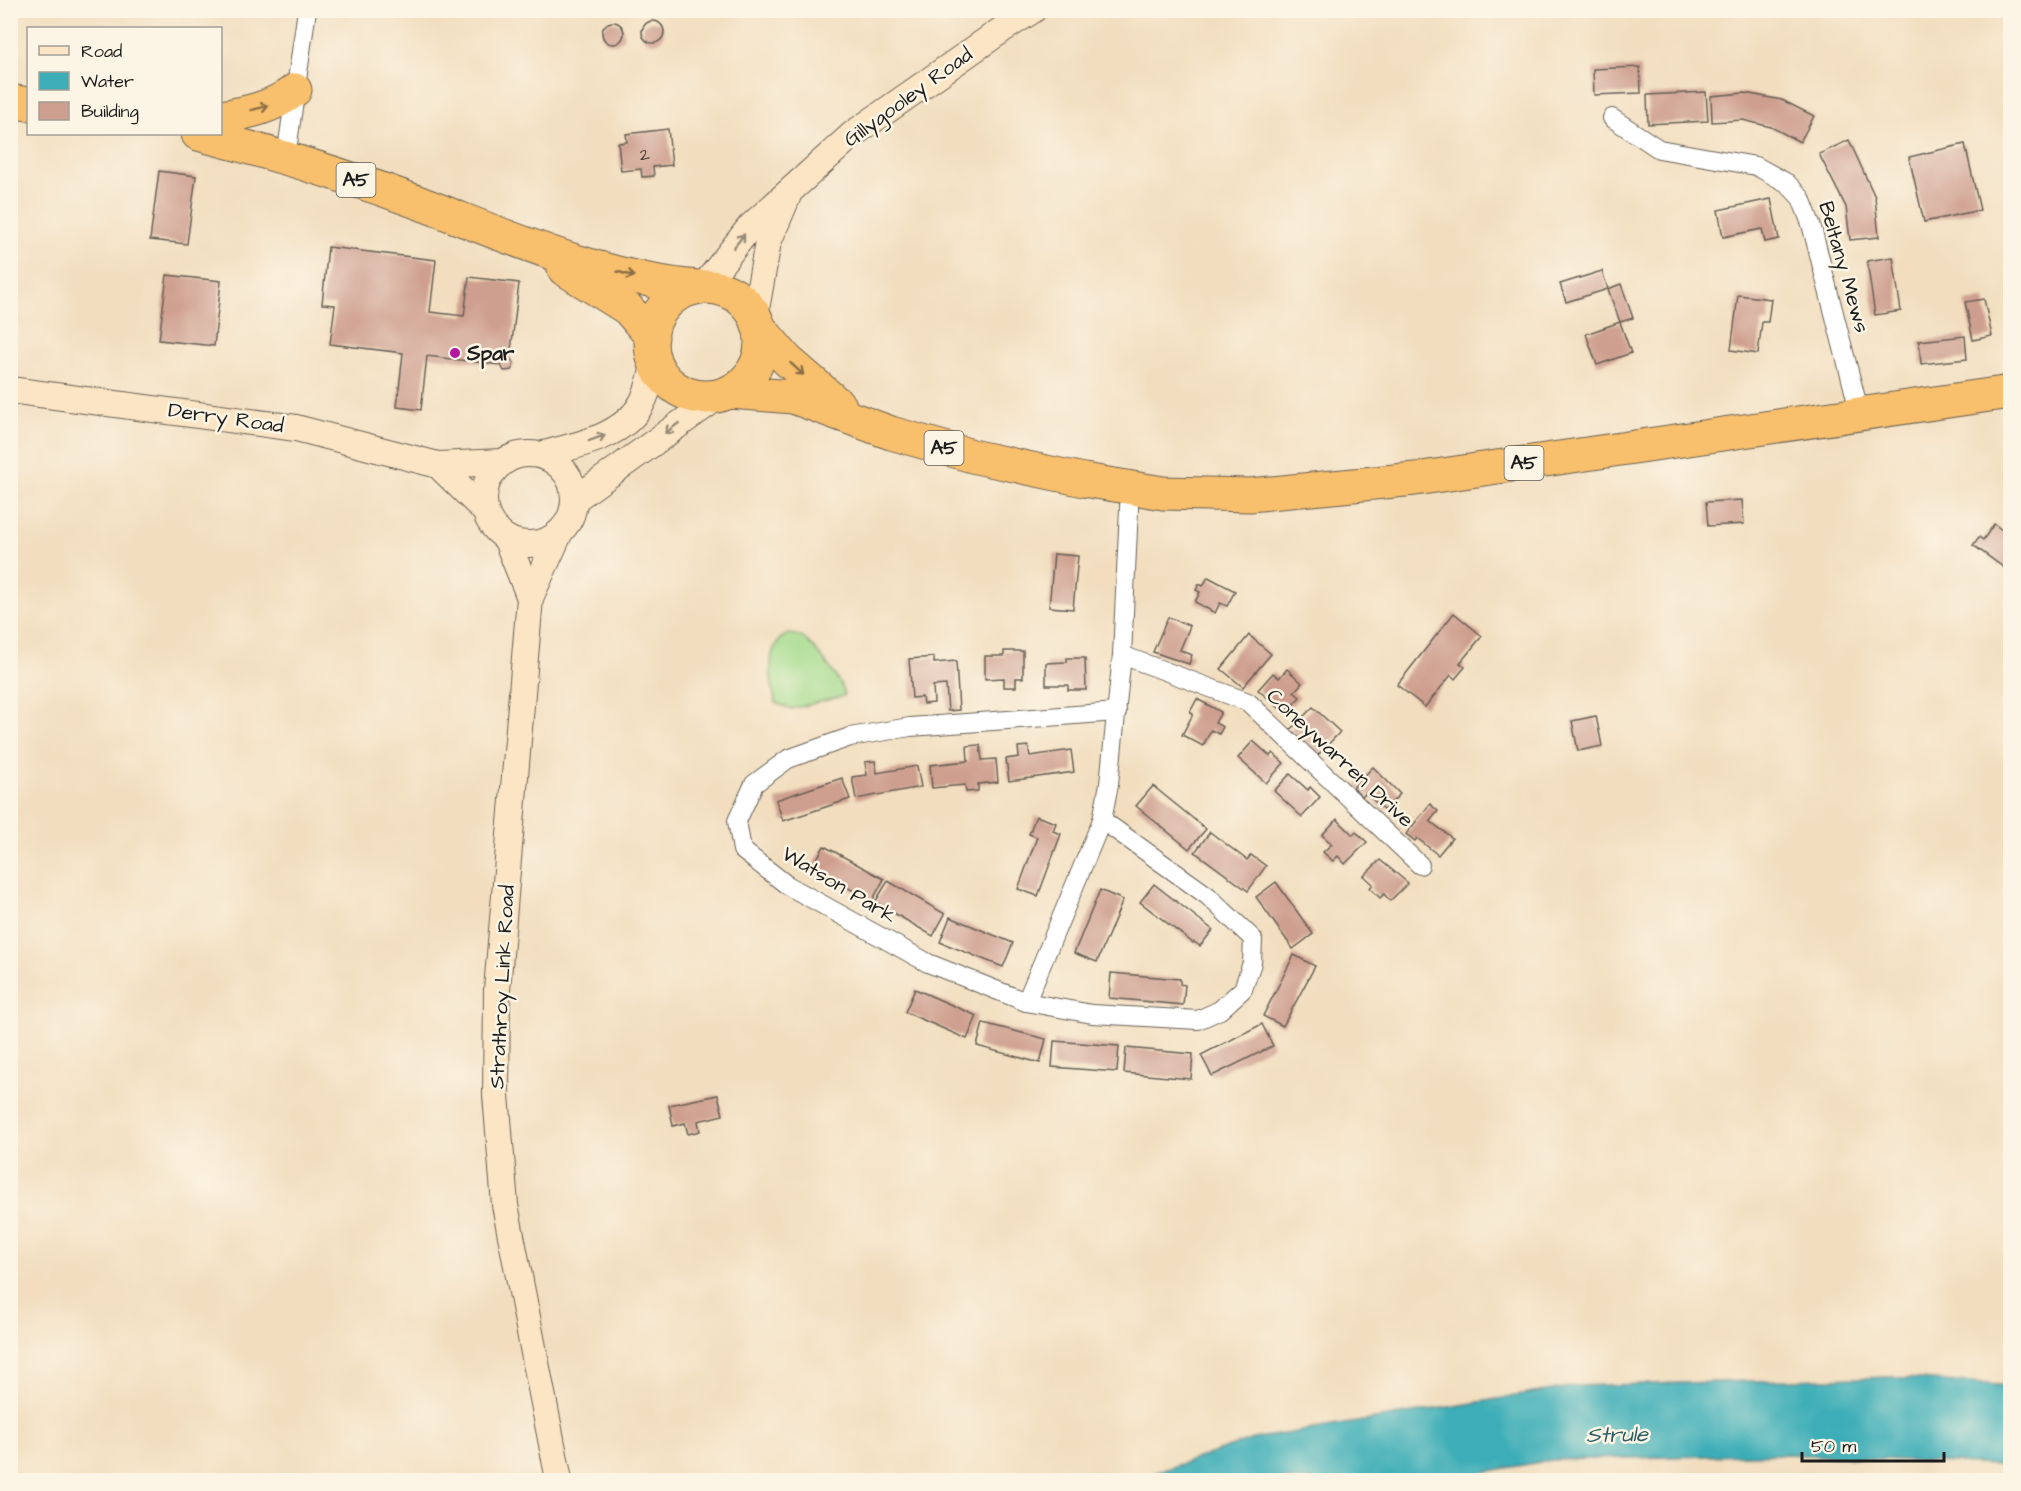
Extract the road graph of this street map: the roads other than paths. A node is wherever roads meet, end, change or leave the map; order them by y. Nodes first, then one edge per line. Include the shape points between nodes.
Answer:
1 (307, 10) edge
2 (1033, 10) edge
3 (295, 90) junction
4 (10, 101) edge
5 (27, 104) edge
6 (222, 117) edge
7 (1611, 118) dead end
8 (202, 135) edge
9 (286, 157) junction
10 (789, 193) junction
11 (510, 238) junction
12 (700, 287) junction
13 (757, 320) junction
14 (654, 350) junction
15 (10, 390) edge
16 (2010, 392) edge
17 (725, 394) junction
18 (1860, 414) junction
19 (856, 419) junction
20 (541, 455) junction
21 (501, 462) junction
22 (438, 465) junction
23 (1130, 488) junction
24 (574, 500) junction
25 (485, 511) junction
26 (560, 532) junction
27 (506, 538) junction
28 (530, 598) junction
29 (1122, 655) junction
30 (1117, 712) junction
31 (1102, 820) junction
32 (1420, 865) dead end
33 (1026, 1002) junction
34 (557, 1473) edge

1 - 3 street
2 - 10 main road, Gillygooley Road via 853,134
6 -> 3 highway via 273,105
3 - 9 street
4 - 5 highway
7 - 18 street, Beltany Mews via 1659,149 1756,166 1787,183 1802,198
8 - 9 highway, A5
9 - 11 highway, A5
12 -> 10 main road, Gillygooley Road via 750,227
10 - 13 main road, Gillygooley Road via 768,242
11 -> 12 highway, A5 via 623,274 663,284
11 - 14 highway, A5 via 628,309
12 - 13 highway, A5 via 728,291 744,301
12 - 14 highway via 670,300 660,312
13 - 17 highway via 761,351 755,368 744,382
13 -> 19 highway, A5 via 786,360
14 - 17 highway, A5 via 665,379 679,390 695,396
20 -> 14 main road via 603,437 629,420 642,404
15 - 22 main road, Derry Road via 296,428
16 - 18 highway, A5
17 - 19 highway, A5 via 793,398
17 -> 24 main road
18 - 23 highway, A5 via 1415,479 1250,495 1163,493
19 - 23 highway, A5 via 976,457
20 - 21 main road via 520,455
20 - 24 main road via 564,470
21 - 22 main road, Derry Road
21 - 25 main road via 486,484
22 - 25 main road, Derry Road
23 - 29 street
24 - 26 main road via 572,513
25 - 27 main road via 490,523
26 - 27 main road via 535,544 515,543
26 - 28 main road, Strathroy Link Road
27 - 28 main road, Strathroy Link Road
28 - 34 main road, Strathroy Link Road via 497,990 496,1095 505,1205
29 - 30 street
29 - 32 street, Coneywarren Drive via 1248,702
30 - 31 street
30 - 33 street, Watson Park via 910,727 850,737 788,759 754,784 737,821 742,850 787,885 927,963
31 - 33 street
31 - 33 street, Watson Park via 1208,896 1252,939 1252,963 1243,989 1220,1010 1198,1020 1092,1014

